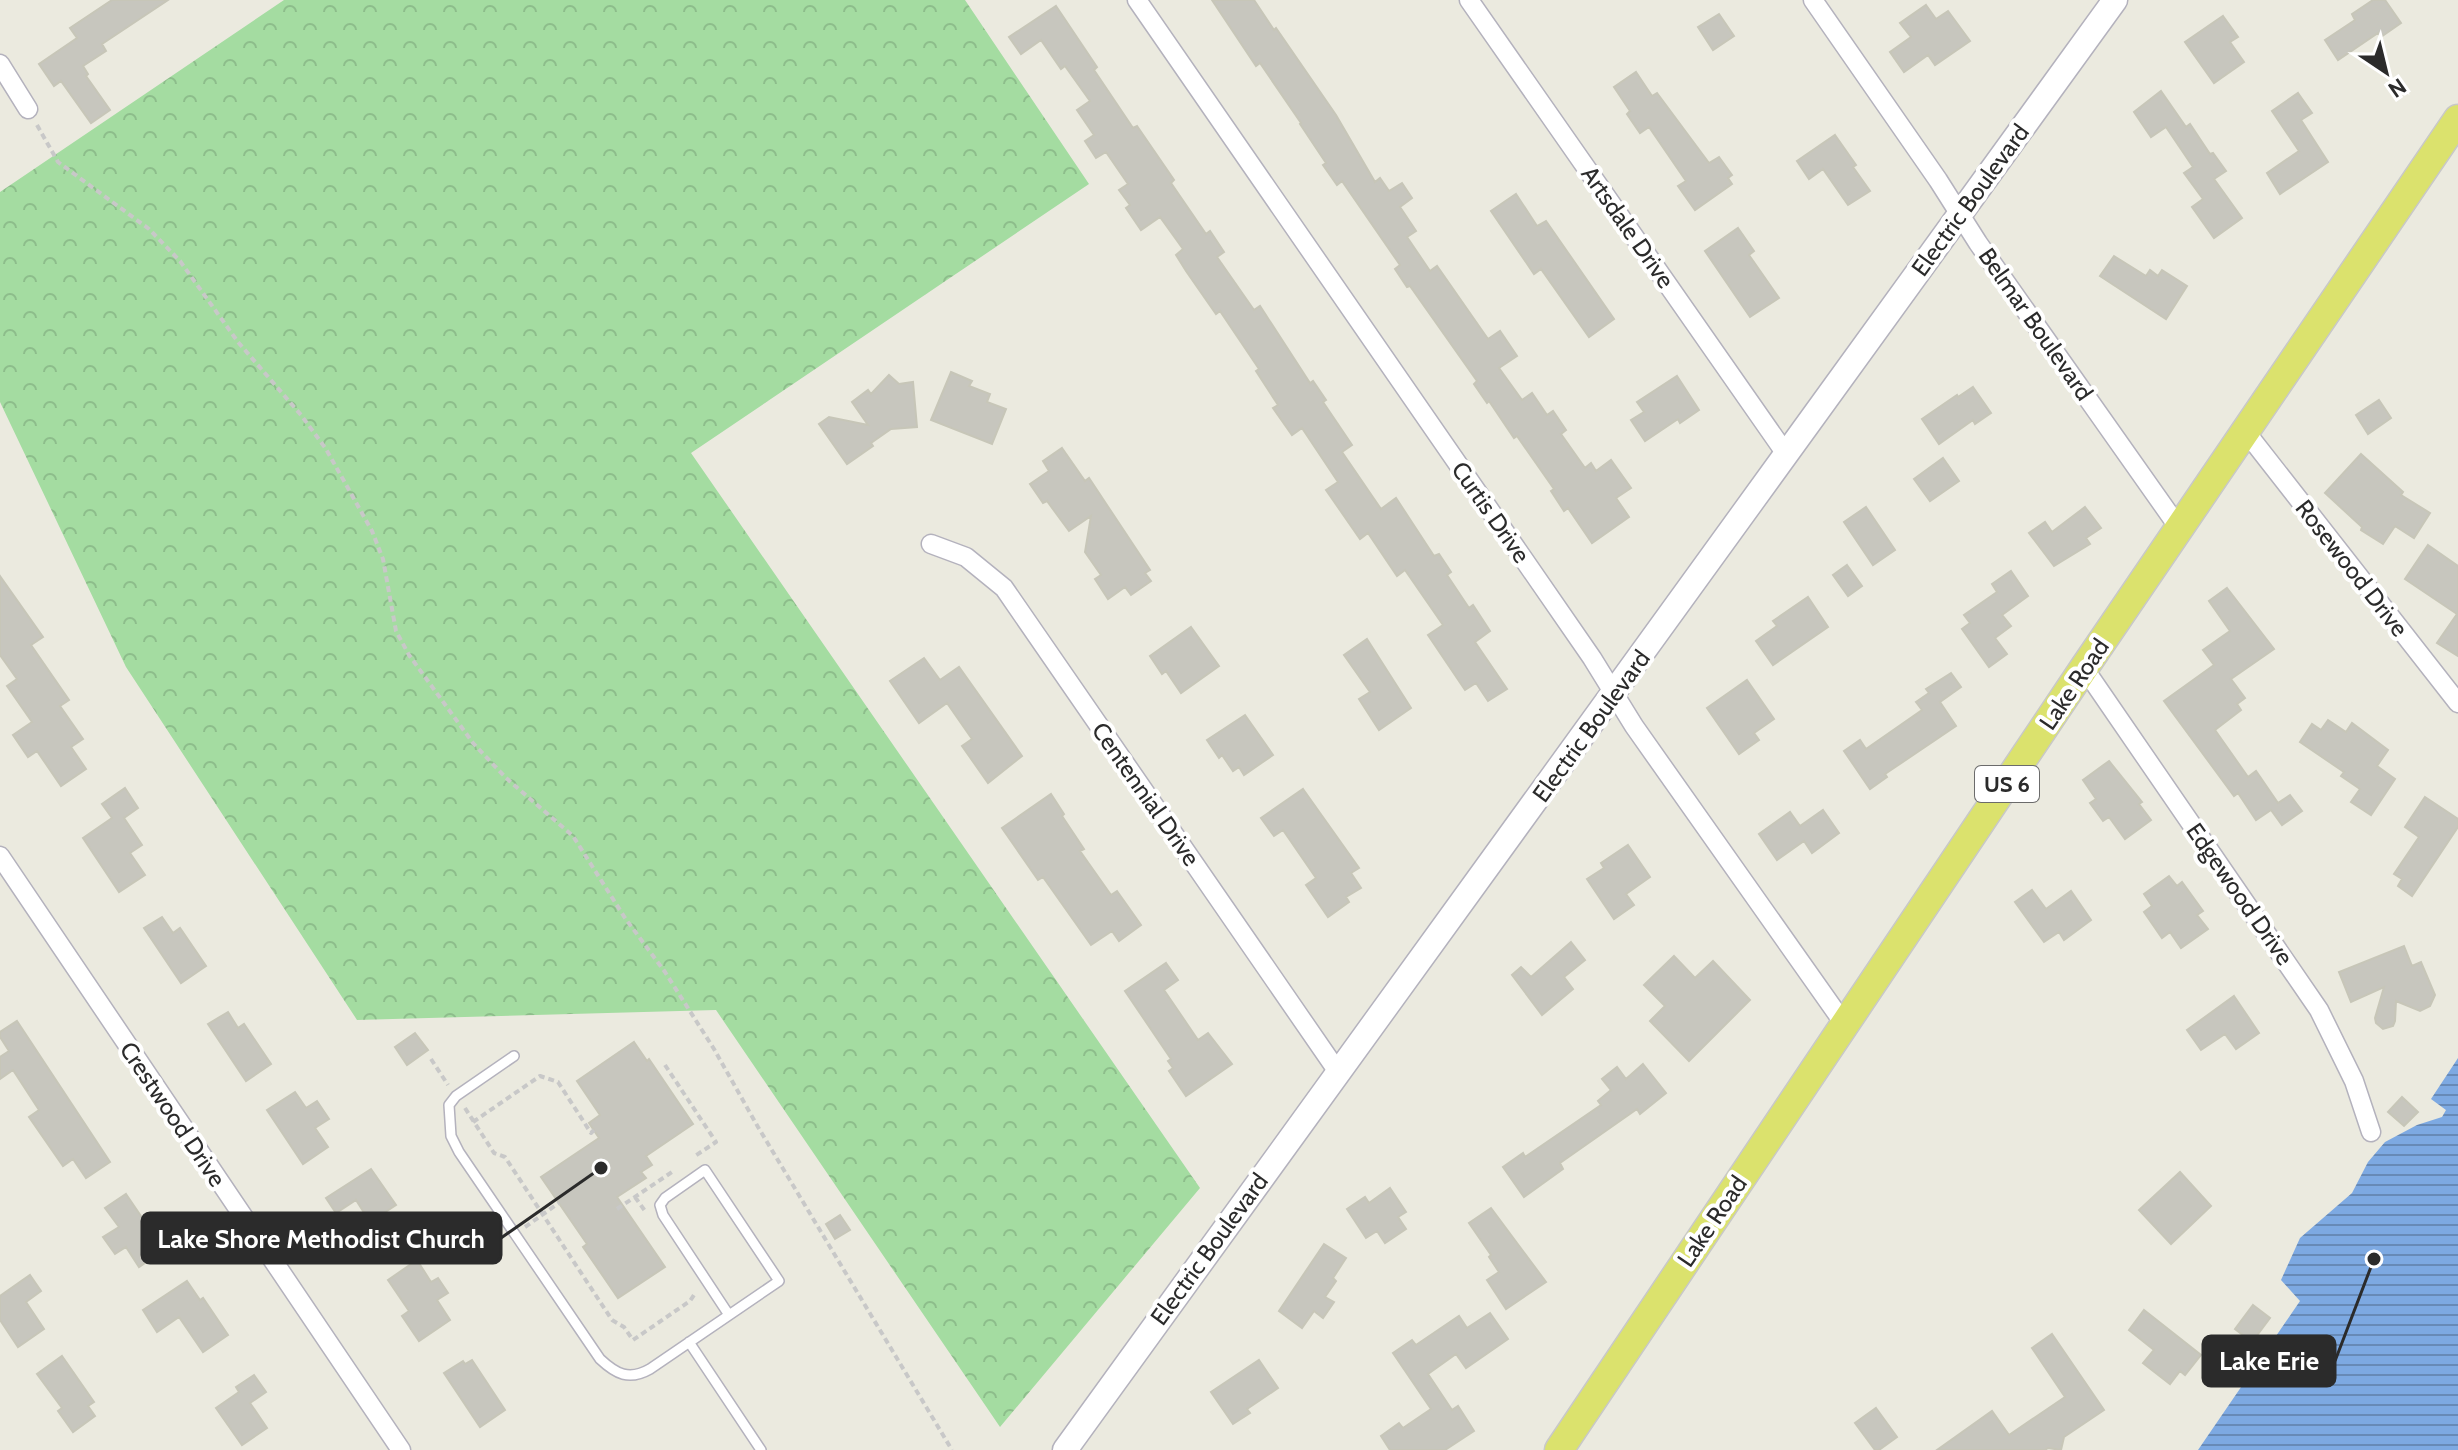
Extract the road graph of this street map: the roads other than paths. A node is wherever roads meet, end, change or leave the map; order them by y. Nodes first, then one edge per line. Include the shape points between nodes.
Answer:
1 (1137, 0) edge
2 (1469, 0) edge
3 (1813, 0) edge
4 (2115, 0) edge
5 (0, 64) edge
6 (28, 109) road end
7 (2458, 119) edge
8 (1960, 214) junction
9 (2246, 432) junction
10 (1786, 454) junction
11 (2179, 528) junction
12 (931, 544) dead end
13 (2084, 668) junction
14 (1614, 694) junction
15 (2458, 703) edge
16 (0, 856) edge
17 (1845, 1025) junction
18 (514, 1056) dead end
19 (1338, 1072) junction
20 (2371, 1132) dead end
21 (729, 1315) junction
22 (689, 1342) junction
23 (401, 1450) edge
24 (761, 1450) edge
25 (1065, 1450) edge
26 (1559, 1450) edge

1 - 14 street, Curtis Drive
2 - 10 street, Artsdale Drive
3 - 8 street, Belmar Boulevard
4 - 8 street, Electric Boulevard
5 - 6 street
7 - 9 main road, Lake Road / US 6
8 - 10 street, Electric Boulevard
8 - 11 street, Belmar Boulevard
9 - 11 main road, Lake Road / US 6
9 - 15 street, Rosewood Drive
10 - 14 street, Electric Boulevard
11 - 13 main road, Lake Road / US 6
12 - 19 street, Centennial Drive via 966,557 1004,588
13 - 17 main road, Lake Road / US 6
13 - 20 street, Edgewood Drive via 2319,1010 2354,1081
14 - 17 street, Curtis Drive
14 - 19 street, Electric Boulevard
16 - 23 street, Crestwood Drive
17 - 26 main road, Lake Road / US 6
18 - 22 lane via 449,1105 451,1136 459,1152 611,1370 640,1375
19 - 25 street, Electric Boulevard
21 - 21 lane via 779,1281 705,1170 660,1205
21 - 22 lane
22 - 24 lane

